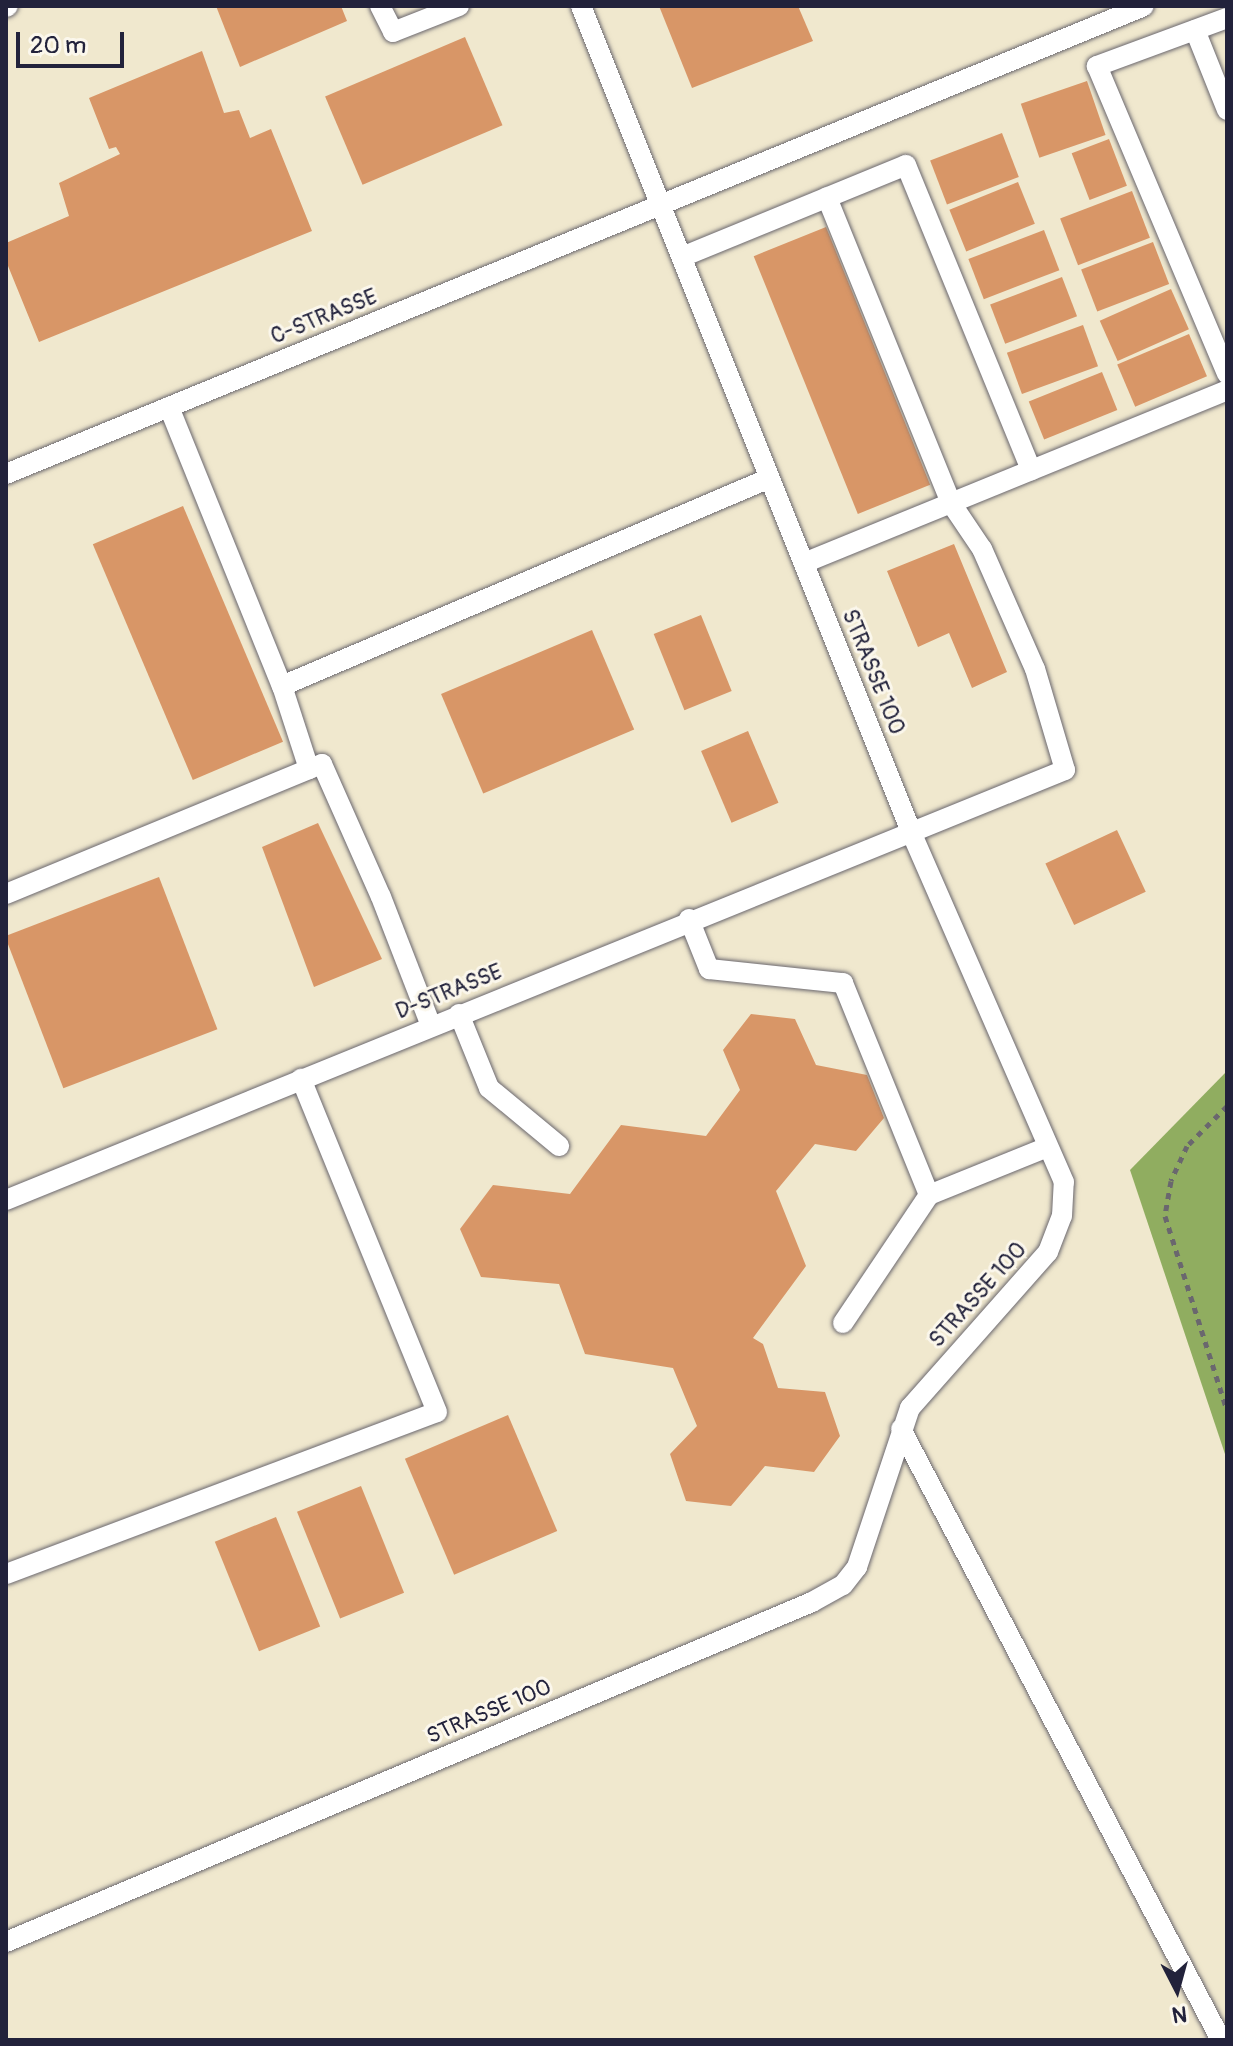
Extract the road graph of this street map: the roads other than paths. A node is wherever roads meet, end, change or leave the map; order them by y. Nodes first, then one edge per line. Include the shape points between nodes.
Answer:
1 (380, 6) edge
2 (459, 6) edge
3 (581, 6) edge
4 (1144, 6) edge
5 (1227, 18) edge
6 (1195, 30) junction
7 (1227, 110) edge
8 (827, 197) junction
9 (660, 203) junction
10 (682, 257) junction
11 (1227, 374) edge
12 (1227, 390) edge
13 (169, 407) junction
14 (1031, 470) junction
15 (6, 474) edge
16 (770, 478) junction
17 (951, 503) junction
18 (804, 563) junction
19 (282, 686) junction
20 (309, 769) junction
21 (910, 829) junction
22 (6, 894) edge
23 (689, 919) junction
24 (459, 1014) junction
25 (431, 1026) junction
26 (301, 1079) junction
27 (559, 1146) dead end
28 (1048, 1147) junction
29 (929, 1195) junction
30 (6, 1200) edge
31 (843, 1323) dead end
32 (901, 1429) junction
33 (6, 1574) edge
34 (6, 1942) edge
35 (1221, 2040) edge

1 - 2 lane via 393,32
3 - 9 lane, STRASSE 100
4 - 9 lane, C-STRASSE
5 - 6 lane
6 - 7 lane
6 - 11 lane via 1174,33 1097,66
8 - 10 lane
8 - 14 lane via 906,165
8 - 17 lane
9 - 10 lane, STRASSE 100
9 - 13 lane, C-STRASSE
10 - 16 lane, STRASSE 100
12 - 14 lane
13 - 15 lane, C-STRASSE
13 - 19 lane
14 - 17 lane
16 - 18 lane, STRASSE 100
16 - 19 lane
17 - 18 lane
17 - 21 lane, D-STRASSE via 982,549 1035,669 1065,770
18 - 21 lane, STRASSE 100
19 - 20 lane
20 - 22 lane
20 - 25 lane via 322,764
21 - 23 lane, D-STRASSE
21 - 28 lane, STRASSE 100
23 - 24 lane, D-STRASSE
23 - 29 lane via 709,969 843,983
24 - 25 lane, D-STRASSE
24 - 27 lane via 489,1088
25 - 26 lane, D-STRASSE
26 - 30 lane, D-STRASSE
26 - 33 lane via 437,1412
28 - 29 lane
28 - 32 lane, STRASSE 100 via 1064,1182 1062,1216 1048,1252 910,1408
29 - 31 lane
32 - 34 lane, STRASSE 100 via 857,1567 843,1585
32 - 35 lane

